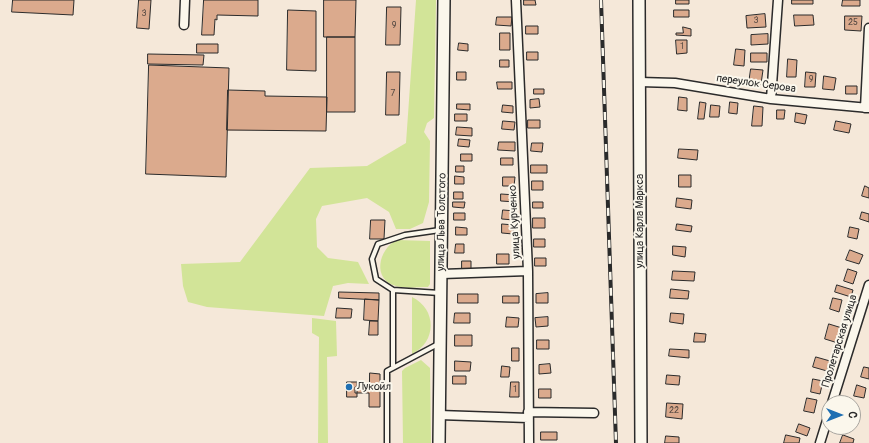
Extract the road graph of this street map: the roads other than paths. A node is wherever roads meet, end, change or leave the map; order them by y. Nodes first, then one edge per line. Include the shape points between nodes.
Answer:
1 (185, 0) edge
2 (444, 0) edge
3 (516, 0) edge
4 (639, 0) edge
5 (778, 0) edge
6 (184, 25) dead end
7 (869, 28) edge
8 (640, 82) junction
9 (771, 99) junction
10 (867, 108) edge
11 (442, 229) junction
12 (528, 271) junction
13 (442, 274) junction
14 (869, 285) edge
15 (393, 290) junction
16 (441, 293) junction
17 (440, 343) junction
18 (393, 366) junction
19 (835, 395) edge
20 (594, 413) dead end
21 (528, 415) junction
22 (439, 416) junction
23 (387, 443) edge
24 (439, 443) edge
25 (529, 443) edge
26 (641, 443) edge

1 - 6 street
2 - 11 main road, улица Льва Толстого
3 - 12 street, улица Курченко
4 - 8 main road, улица Карла Маркса
5 - 9 street
7 - 10 street
8 - 9 street, переулок Серова via 675,83
8 - 26 main road, улица Карла Маркса
9 - 10 street, переулок Серова
11 - 13 main road, улица Льва Толстого
11 - 15 lane via 405,235 378,244 372,259 376,279
12 - 13 street
12 - 21 street, улица Курченко
13 - 16 main road, улица Льва Толстого
14 - 19 street, Пролетарская улица
15 - 16 lane
15 - 18 lane
16 - 17 main road, улица Льва Толстого
17 - 18 lane
17 - 22 main road, улица Льва Толстого
18 - 23 lane via 387,371
20 - 21 street
21 - 22 street
21 - 25 street, улица Курченко
22 - 24 main road, улица Льва Толстого

